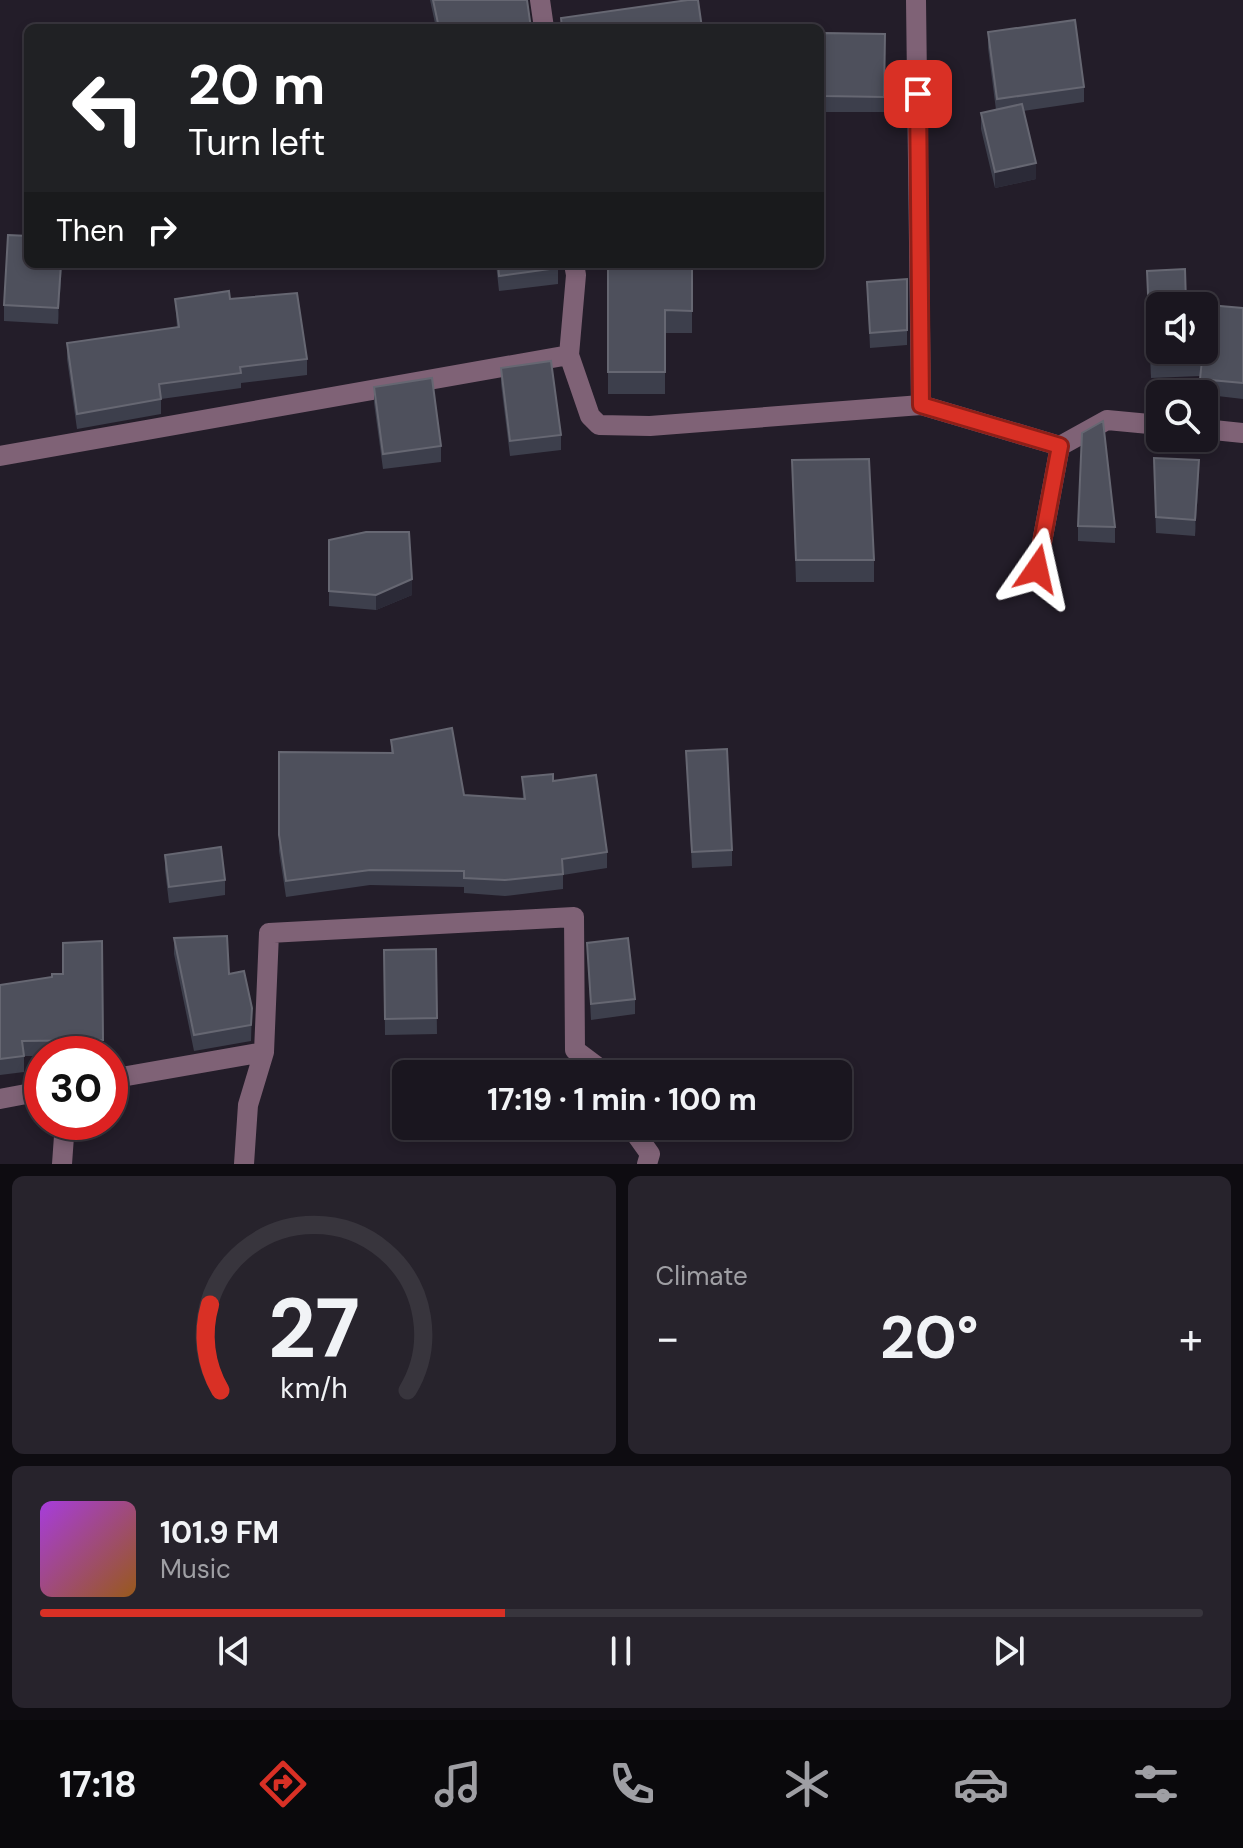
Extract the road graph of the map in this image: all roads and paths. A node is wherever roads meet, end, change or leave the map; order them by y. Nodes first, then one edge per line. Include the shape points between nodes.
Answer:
1 (540, 0) edge
2 (916, 0) edge
3 (543, 24) edge
4 (575, 268) edge
5 (569, 355) junction
6 (921, 405) junction
7 (1146, 424) edge
8 (1218, 430) edge
9 (1243, 433) edge
10 (1060, 446) junction
11 (0, 456) edge
12 (1037, 569) dead end
13 (264, 1052) junction
14 (588, 1060) edge
15 (128, 1076) edge
16 (24, 1094) edge
17 (0, 1099) edge
18 (64, 1140) edge
19 (640, 1140) edge
20 (62, 1164) edge
21 (244, 1164) edge
22 (647, 1164) edge

1 - 3 street
2 - 6 street
4 - 5 street
5 - 6 street via 590,416 599,425 650,426
5 - 11 street
6 - 10 street
7 - 10 street via 1107,420
8 - 9 street
10 - 12 street
13 - 14 street via 269,933 574,917 575,1050
13 - 15 street
13 - 21 street via 248,1105
16 - 17 street
18 - 20 street
19 - 22 street via 650,1154

